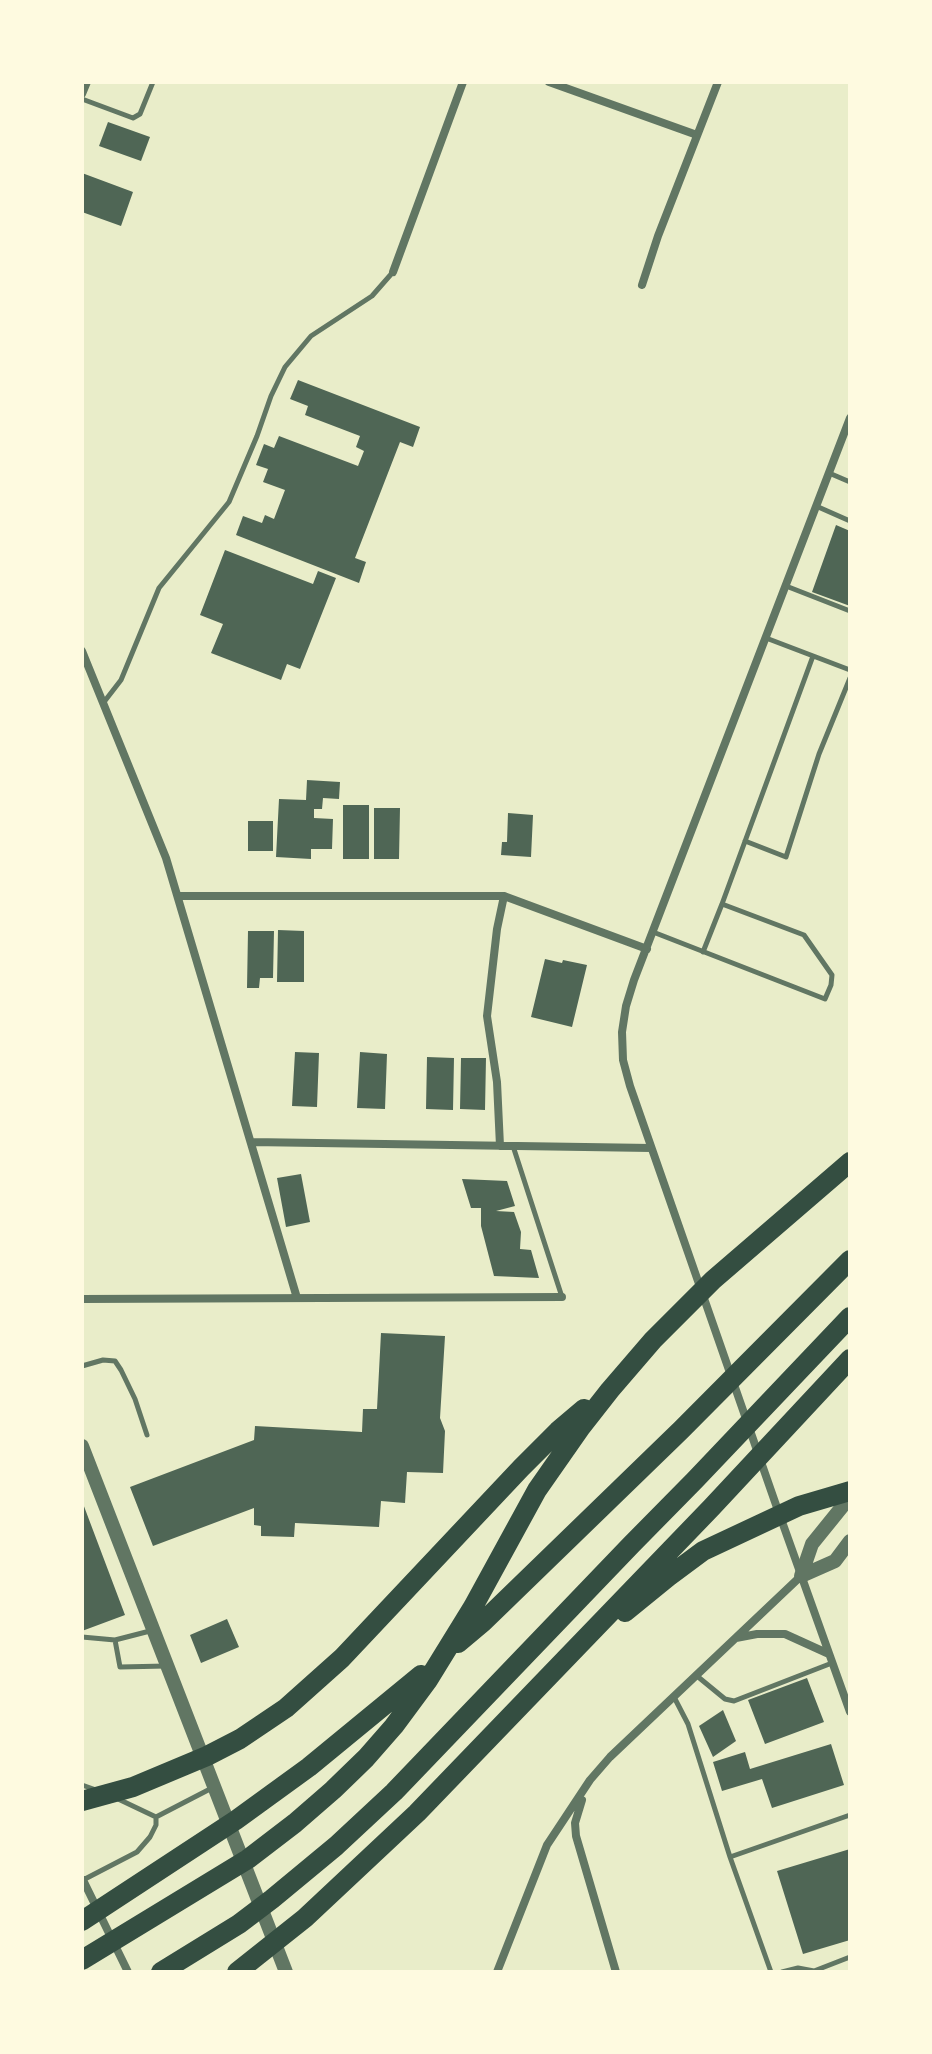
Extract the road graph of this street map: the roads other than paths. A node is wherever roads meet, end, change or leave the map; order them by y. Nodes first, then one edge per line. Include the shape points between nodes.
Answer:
1 (87, 82) edge
2 (153, 82) edge
3 (463, 82) edge
4 (549, 82) edge
5 (718, 82) edge
6 (82, 96) edge
7 (697, 135) junction
8 (393, 272) joint
9 (642, 285) dead end
10 (850, 418) edge
11 (829, 473) junction
12 (850, 482) edge
13 (816, 506) junction
14 (850, 521) edge
15 (786, 586) junction
16 (850, 611) edge
17 (766, 638) junction
18 (82, 651) edge
19 (813, 656) junction
20 (850, 670) edge
21 (850, 678) edge
22 (104, 702) junction
23 (745, 841) junction
24 (178, 896) junction
25 (504, 896) junction
26 (722, 904) junction
27 (653, 932) junction
28 (647, 949) junction
29 (703, 952) junction
30 (251, 1142) junction
31 (500, 1146) junction
32 (513, 1146) junction
33 (651, 1148) junction
34 (850, 1162) edge
35 (850, 1260) edge
36 (562, 1297) joint
37 (297, 1298) junction
38 (82, 1299) edge
39 (850, 1317) edge
40 (850, 1359) edge
41 (82, 1366) edge
42 (610, 1390) junction
43 (147, 1435) dead end
44 (82, 1446) edge
45 (850, 1494) edge
46 (850, 1541) edge
47 (801, 1576) junction
48 (153, 1630) junction
49 (82, 1637) edge
50 (736, 1638) junction
51 (115, 1640) junction
52 (831, 1658) junction
53 (167, 1666) junction
54 (696, 1676) junction
55 (528, 1696) junction
56 (674, 1697) junction
57 (850, 1712) edge
58 (590, 1780) junction
59 (82, 1785) edge
60 (214, 1787) junction
61 (82, 1801) edge
62 (850, 1815) edge
63 (156, 1817) junction
64 (730, 1857) junction
65 (83, 1880) edge
66 (82, 1921) edge
67 (850, 1957) edge
68 (82, 1960) edge
69 (128, 1972) edge
70 (161, 1972) edge
71 (237, 1972) edge
72 (286, 1972) edge
73 (497, 1972) edge
74 (616, 1972) edge
75 (771, 1972) edge
76 (782, 1972) edge

1 - 6 street
2 - 6 lane via 140,114 133,118
3 - 8 street
4 - 7 street
5 - 7 street
7 - 9 street
8 - 22 lane via 372,296 311,336 285,367 229,502 159,588 121,680
10 - 11 street
11 - 12 lane
11 - 13 street
13 - 14 lane
13 - 15 street
15 - 16 lane
15 - 17 street
17 - 19 lane
17 - 27 street
18 - 22 street
19 - 20 lane
19 - 23 lane
21 - 23 lane via 786,857
22 - 24 street
23 - 26 lane
24 - 25 street
24 - 30 street
25 - 28 street
25 - 31 street via 487,1016
26 - 29 lane
26 - 29 lane via 804,935 832,975 831,985 825,999
27 - 28 street
27 - 29 lane
28 - 33 street via 622,1032 626,1073
30 - 31 street
30 - 37 street
31 - 32 street
32 - 33 street
32 - 36 lane
33 - 47 street
34 - 42 highway via 713,1280
35 - 66 highway via 483,1622 309,1767
36 - 37 street
37 - 38 street
39 - 70 highway via 336,1846 239,1924
40 - 55 highway
41 - 43 lane via 115,1361
42 - 61 highway via 539,1449 342,1658 286,1708 207,1756 133,1787
42 - 68 highway via 537,1490 428,1680 366,1758 248,1859
44 - 48 street
45 - 47 street via 812,1544
45 - 55 highway via 799,1506 703,1551
46 - 47 street via 835,1561
47 - 50 street
47 - 52 street
48 - 51 lane
48 - 53 street
49 - 51 lane
50 - 52 street via 785,1634
50 - 54 street
51 - 53 lane via 120,1667
52 - 54 lane via 734,1701
52 - 57 street
53 - 60 street
54 - 56 street
55 - 71 highway via 417,1813 305,1918
56 - 58 street
56 - 64 lane via 688,1724
58 - 73 street via 547,1845
58 - 74 street via 575,1823 576,1836
59 - 63 lane
60 - 63 lane
60 - 72 street
62 - 64 lane
63 - 65 lane via 150,1837 137,1852
64 - 75 lane
65 - 69 street
67 - 76 lane via 814,1971

